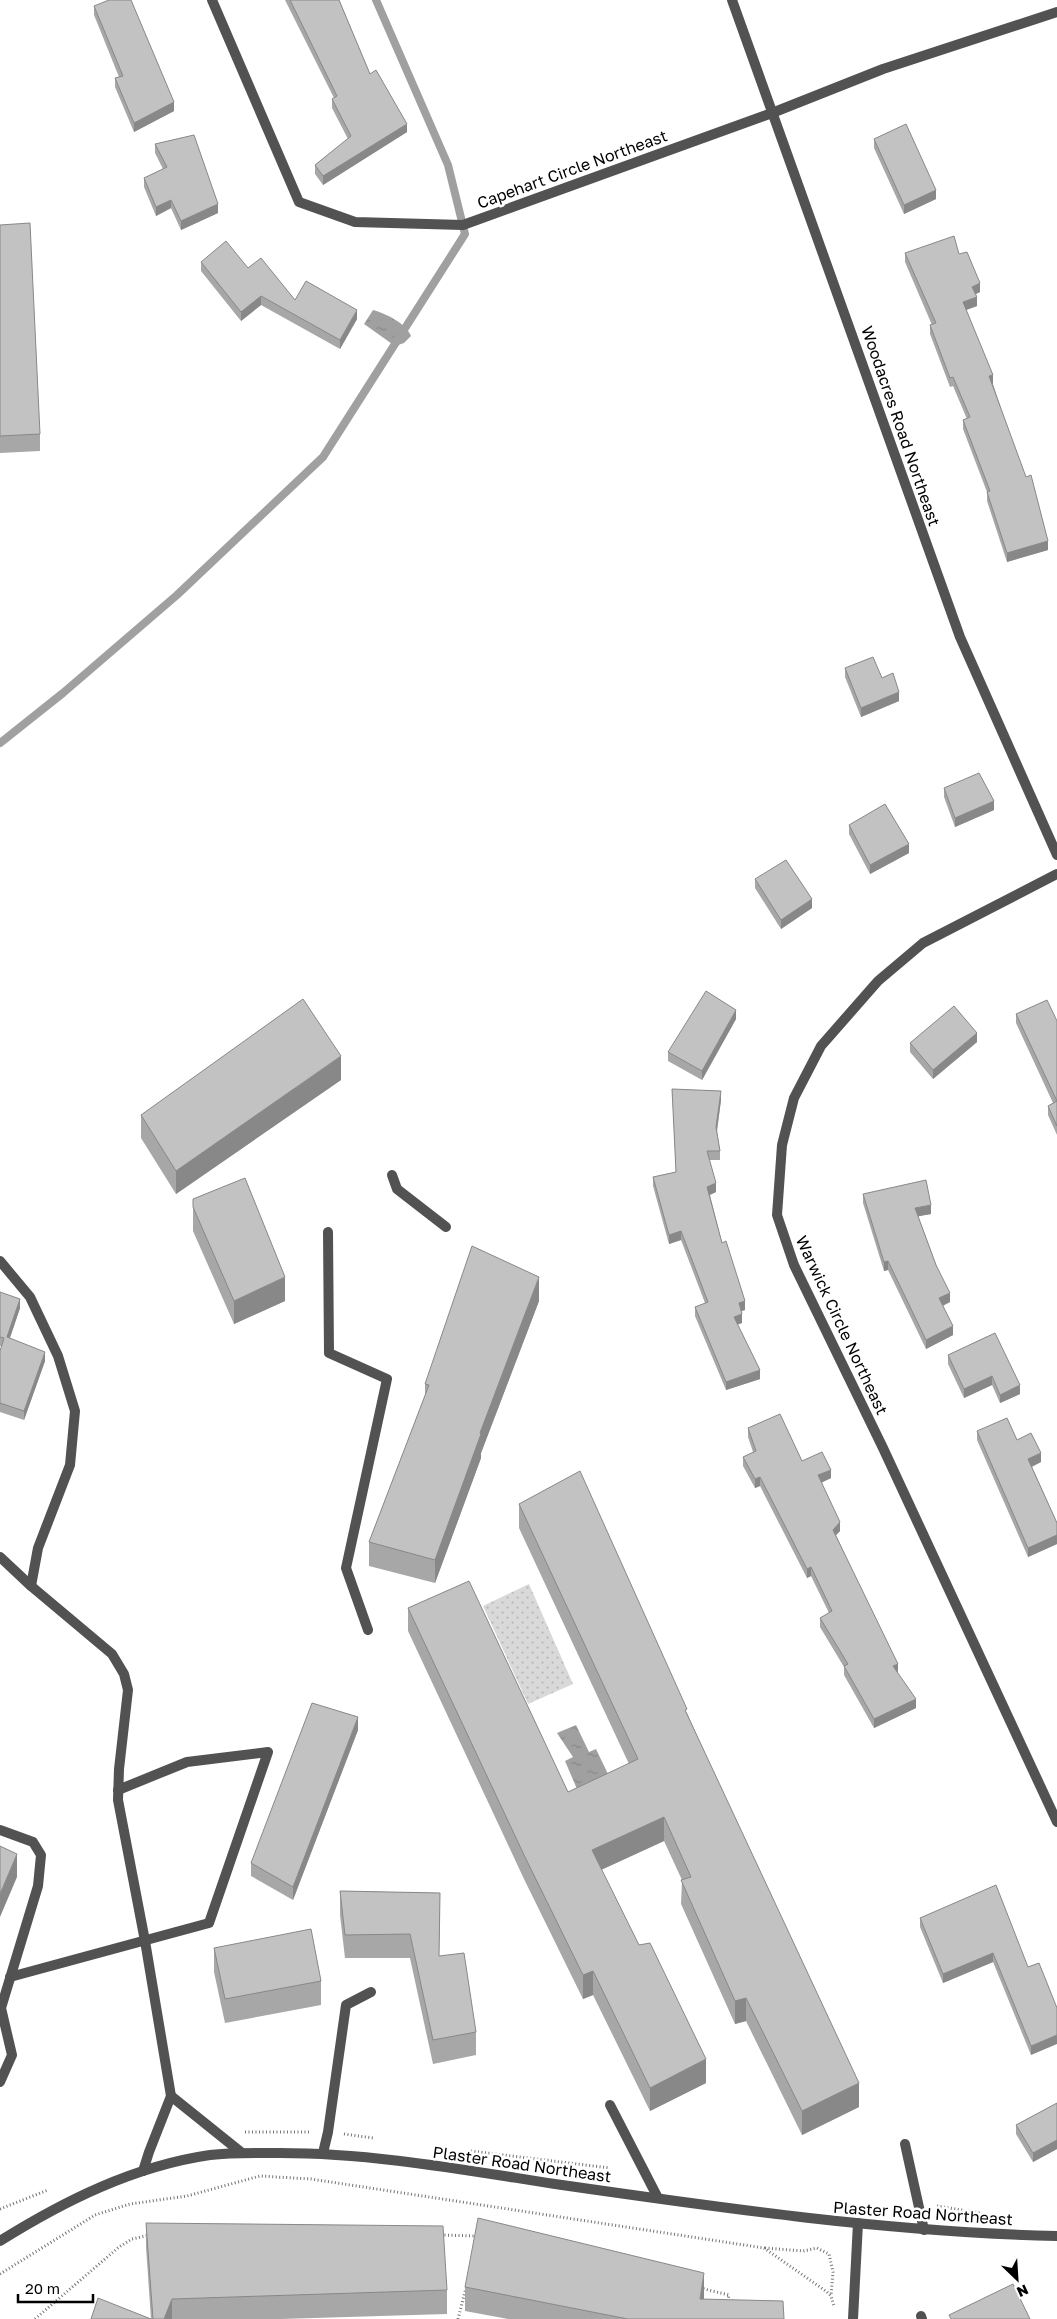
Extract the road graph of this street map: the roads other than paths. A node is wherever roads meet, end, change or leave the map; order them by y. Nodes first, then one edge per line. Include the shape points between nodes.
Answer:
1 (212, 0) edge
2 (732, 0) edge
3 (1057, 12) edge
4 (772, 113) junction
5 (1057, 856) edge
6 (1057, 874) edge
7 (392, 1175) dead end
8 (446, 1227) dead end
9 (328, 1232) dead end
10 (0, 1261) edge
11 (0, 1557) edge
12 (31, 1586) junction
13 (368, 1630) dead end
14 (118, 1790) junction
15 (1057, 1822) edge
16 (0, 1830) edge
17 (145, 1941) junction
18 (10, 1977) junction
19 (371, 1992) dead end
20 (0, 2082) edge
21 (171, 2096) junction
22 (610, 2105) dead end
23 (905, 2144) dead end
24 (242, 2153) junction
25 (323, 2153) junction
26 (143, 2172) junction
27 (658, 2198) junction
28 (858, 2223) junction
29 (924, 2230) junction
30 (1057, 2236) edge
31 (0, 2240) edge
32 (853, 2319) edge

1 - 4 street, Capehart Circle Northeast via 299,202 355,222 463,225
2 - 4 street, Woodacres Road Northeast
3 - 4 street, Capehart Circle Northeast via 883,69
4 - 5 street, Woodacres Road Northeast via 960,637
6 - 15 street, Warwick Circle Northeast via 923,944 878,981 821,1046 794,1098 782,1145 777,1215 794,1265
7 - 8 street via 397,1189
9 - 13 street via 329,1353 387,1379 346,1568
10 - 12 street via 30,1297 58,1356 75,1411 70,1465 38,1548
11 - 12 street
12 - 14 street via 112,1654 124,1674 128,1690
14 - 17 street
14 - 17 street via 186,1762 268,1752 209,1923
16 - 18 street via 33,1842 41,1855 38,1886
17 - 18 street
17 - 21 street
18 - 20 street via 0,2008 12,2055
19 - 25 street via 346,2005
21 - 24 street
21 - 26 street
22 - 27 street
23 - 29 street
24 - 25 street, Plaster Road Northeast
24 - 26 street, Plaster Road Northeast via 174,2162
25 - 27 street, Plaster Road Northeast
26 - 31 street, Plaster Road Northeast via 116,2179
27 - 28 street, Plaster Road Northeast
28 - 29 street, Plaster Road Northeast
28 - 32 street
29 - 30 street, Plaster Road Northeast

